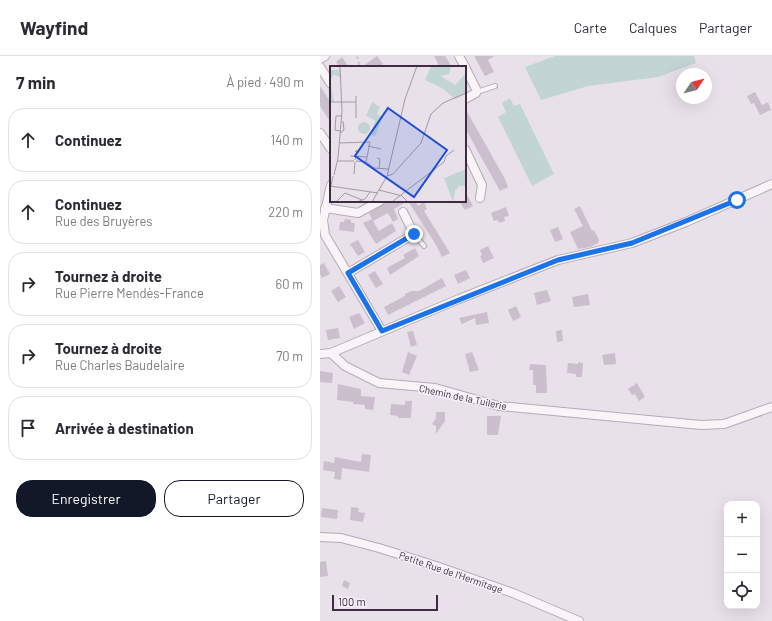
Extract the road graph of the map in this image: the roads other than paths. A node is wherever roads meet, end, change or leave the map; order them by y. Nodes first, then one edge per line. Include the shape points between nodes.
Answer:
1 (325, 56) edge
2 (459, 56) edge
3 (320, 59) edge
4 (464, 66) edge
5 (320, 67) edge
6 (468, 81) edge
7 (330, 82) edge
8 (495, 86) dead end
9 (476, 93) junction
10 (466, 98) edge
11 (320, 133) edge
12 (330, 148) edge
13 (466, 151) edge
14 (772, 184) edge
15 (330, 189) edge
16 (480, 198) dead end
17 (378, 202) edge
18 (325, 208) junction
19 (403, 212) dead end
20 (414, 234) junction
21 (424, 246) dead end
22 (348, 273) junction
23 (382, 331) junction
24 (320, 354) edge
25 (331, 354) junction
26 (772, 407) edge
27 (320, 537) edge
28 (579, 621) edge

1 - 3 street
2 - 4 street
5 - 7 street
6 - 9 street via 475,86
8 - 9 lane
9 - 10 street
11 - 12 street
13 - 16 street via 482,184
14 - 23 street via 632,243 558,260
15 - 18 street
17 - 18 street via 358,213
18 - 22 street via 325,235
19 - 20 street
20 - 21 lane
20 - 22 street
22 - 23 street
23 - 25 street
24 - 25 street
25 - 26 street, Chemin de la Tuilerie via 345,366 379,383 435,388 500,406 701,425 724,424
27 - 28 street, Petite Rue de l'Hermitage via 341,538 439,567 513,593

